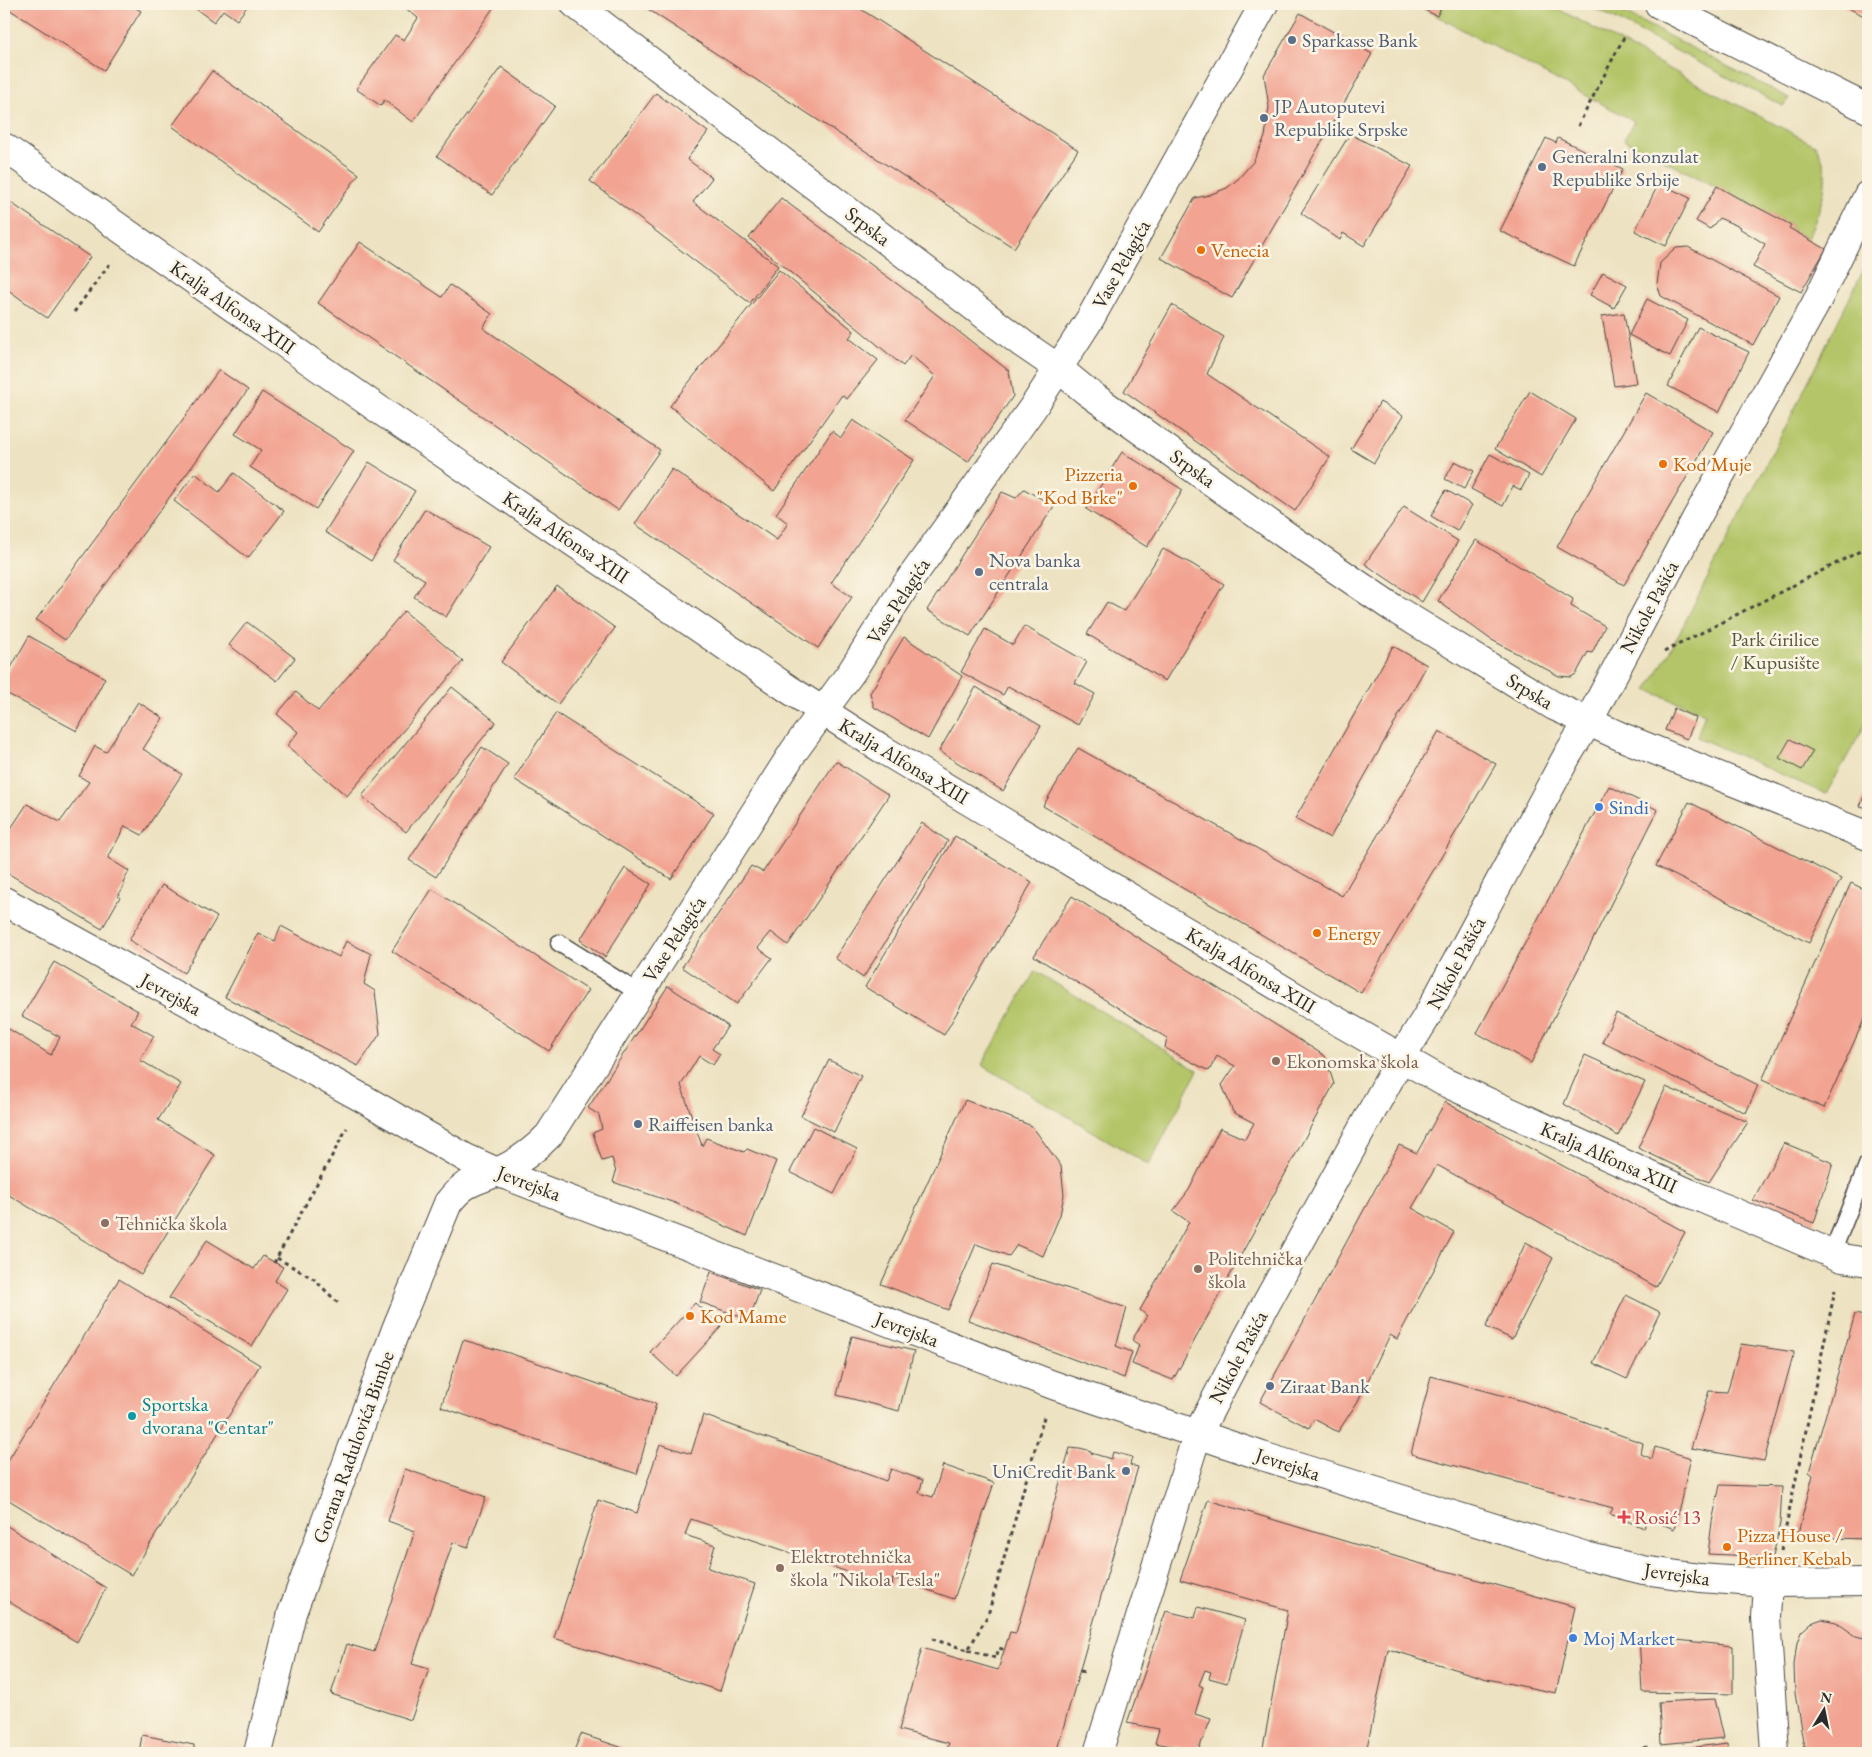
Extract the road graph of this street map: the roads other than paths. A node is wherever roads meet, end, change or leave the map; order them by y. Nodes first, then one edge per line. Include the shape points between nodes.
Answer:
1 (575, 4) edge
2 (1264, 4) edge
3 (1659, 4) edge
4 (1868, 109) edge
5 (4, 147) edge
6 (1868, 195) edge
7 (1058, 368) junction
8 (824, 711) junction
9 (1588, 722) junction
10 (1868, 835) edge
11 (4, 901) edge
12 (559, 943) dead end
13 (639, 992) junction
14 (1401, 1058) junction
15 (1868, 1163) edge
16 (497, 1172) junction
17 (1837, 1255) junction
18 (1868, 1262) edge
19 (1197, 1435) junction
20 (1868, 1582) edge
21 (1768, 1583) junction
22 (258, 1753) edge
23 (1098, 1753) edge
24 (1775, 1753) edge

1 - 7 street, Srpska
2 - 7 street, Vase Pelagića via 1090,319
3 - 4 street
5 - 8 street, Kralja Alfonsa XIII via 384,413
6 - 9 street, Nikole Pašića via 1816,305 1697,517
7 - 8 street, Vase Pelagića via 906,585
7 - 9 street, Srpska via 1287,536 1393,608 1554,706
8 - 13 street, Vase Pelagića via 794,751
8 - 14 street, Kralja Alfonsa XIII via 882,749
9 - 10 street, Srpska
9 - 14 street, Nikole Pašića via 1429,1013
11 - 16 street, Jevrejska via 466,1158
12 - 13 lane
13 - 16 street, Vase Pelagića via 549,1135 535,1150
14 - 17 street, Kralja Alfonsa XIII via 1444,1082
14 - 19 street, Nikole Pašića
15 - 17 lane
16 - 19 street, Jevrejska via 1052,1385
16 - 22 street, Gorana Radulovića Bimbe via 467,1183 448,1203 400,1320 292,1613
17 - 18 street, Kralja Alfonsa XIII
19 - 21 street, Jevrejska via 1586,1556 1643,1570
19 - 23 street, Nikole Pašića
20 - 21 street, Jevrejska
21 - 24 street via 1766,1617

